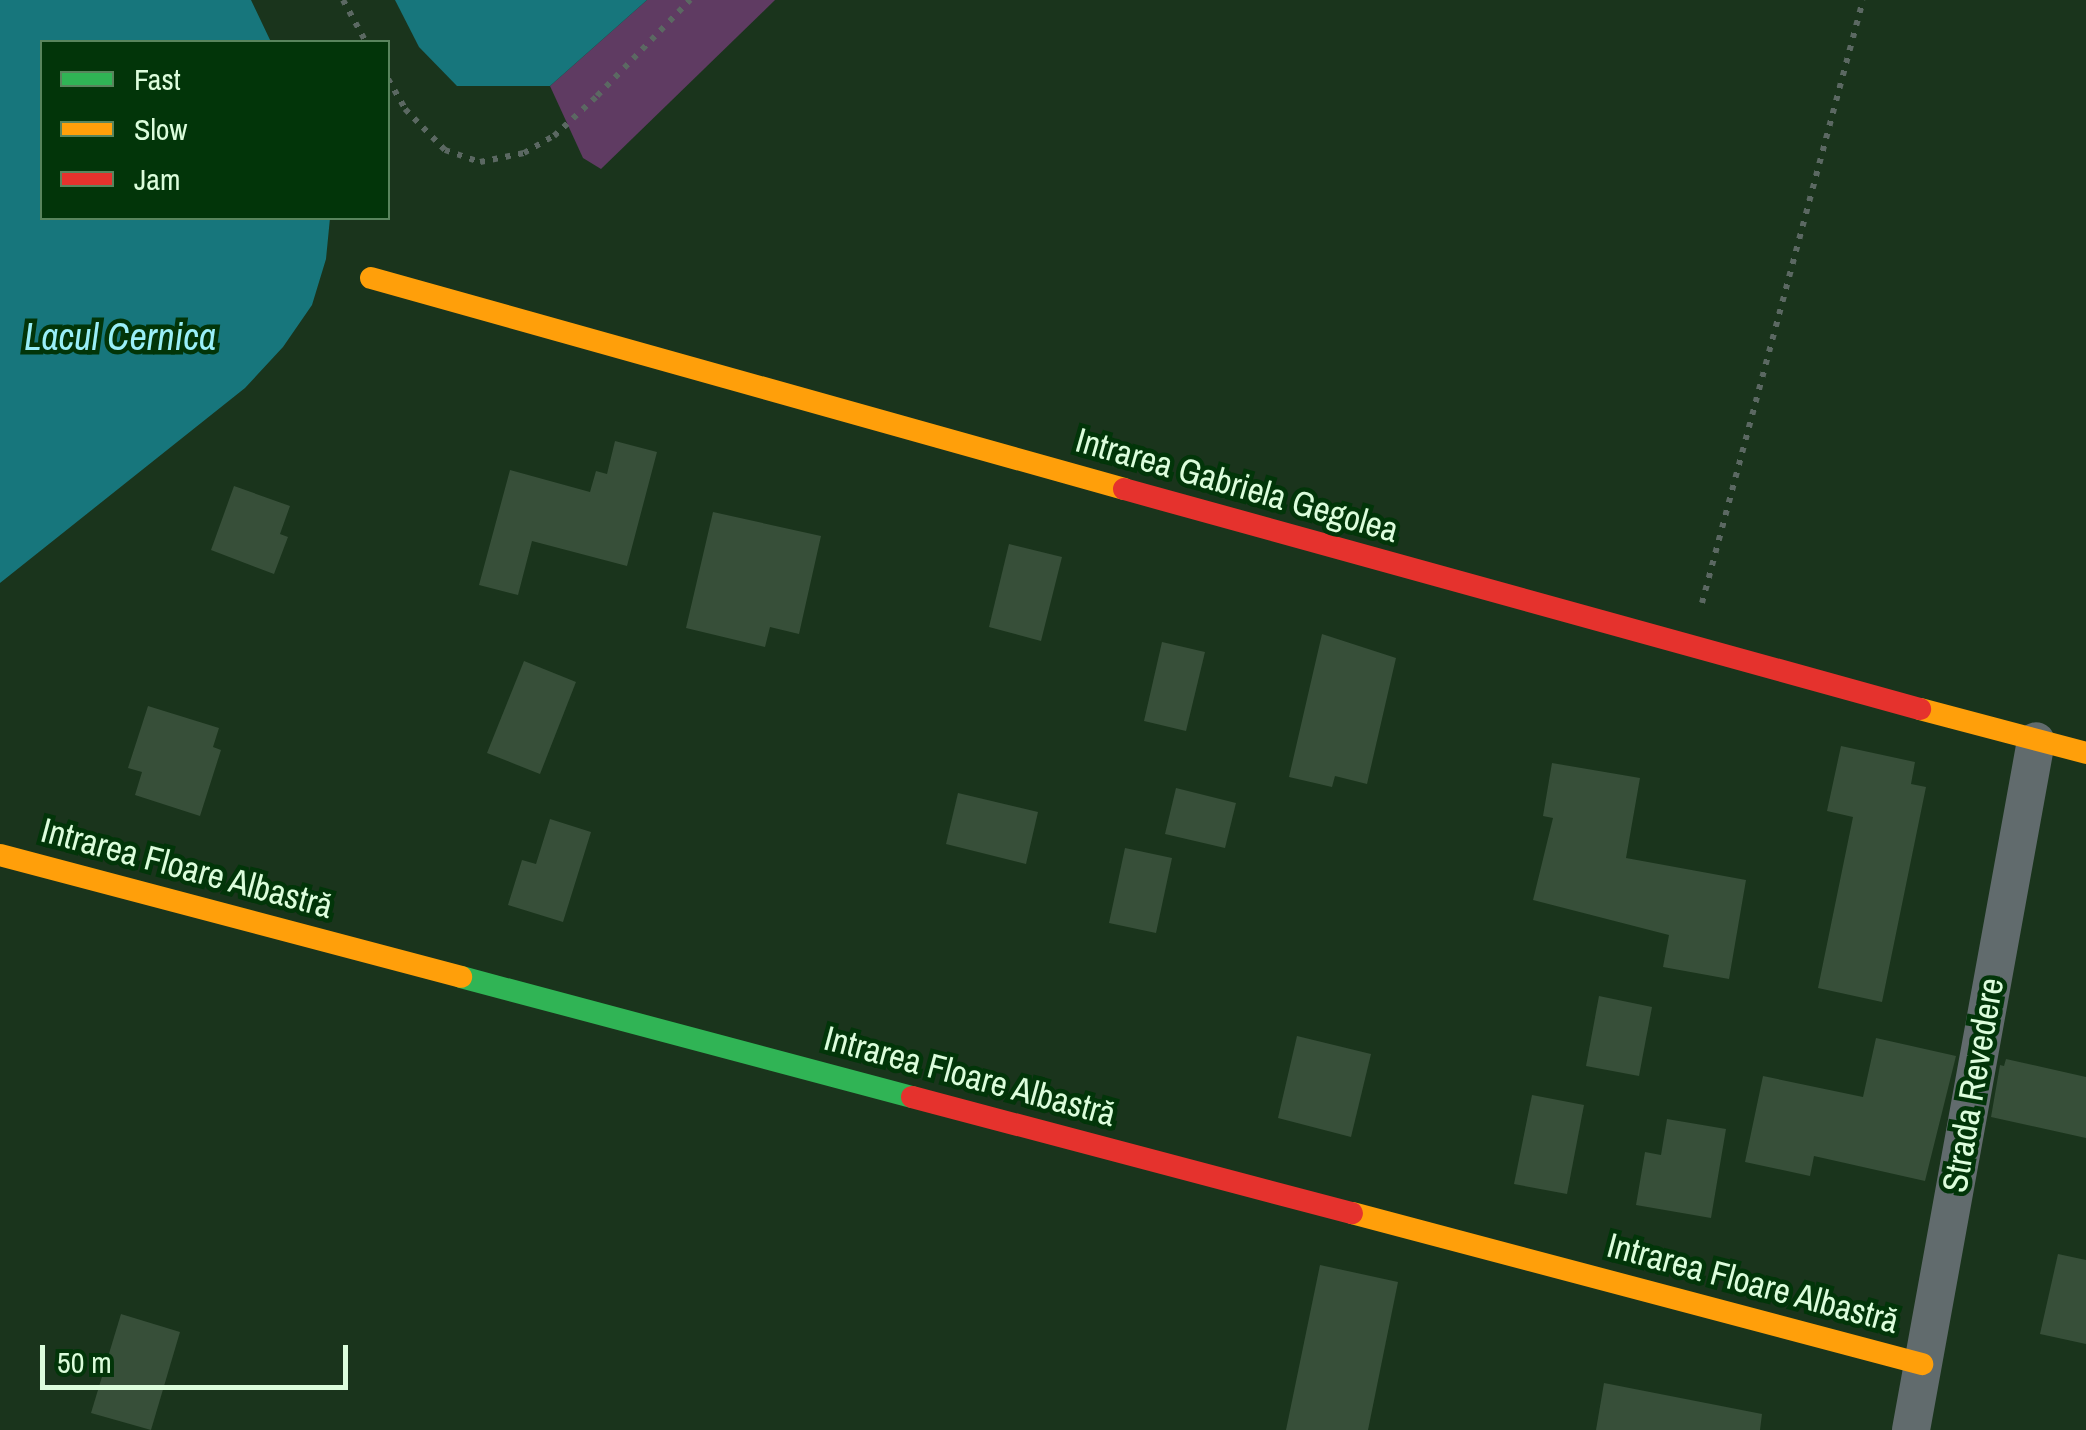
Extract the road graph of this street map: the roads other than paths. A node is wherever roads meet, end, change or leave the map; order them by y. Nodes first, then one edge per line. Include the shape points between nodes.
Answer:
1 (372, 278) dead end
2 (2036, 741) junction
3 (2086, 753) edge
4 (0, 855) edge
5 (1922, 1364) junction
6 (1911, 1430) edge

1 - 2 street, Intrarea Gabriela Gegolea
2 - 3 street, Intrarea Gabriela Gegolea
2 - 5 street, Strada Revedere
4 - 5 street, Intrarea Floare Albastră
5 - 6 street, Strada Revedere

